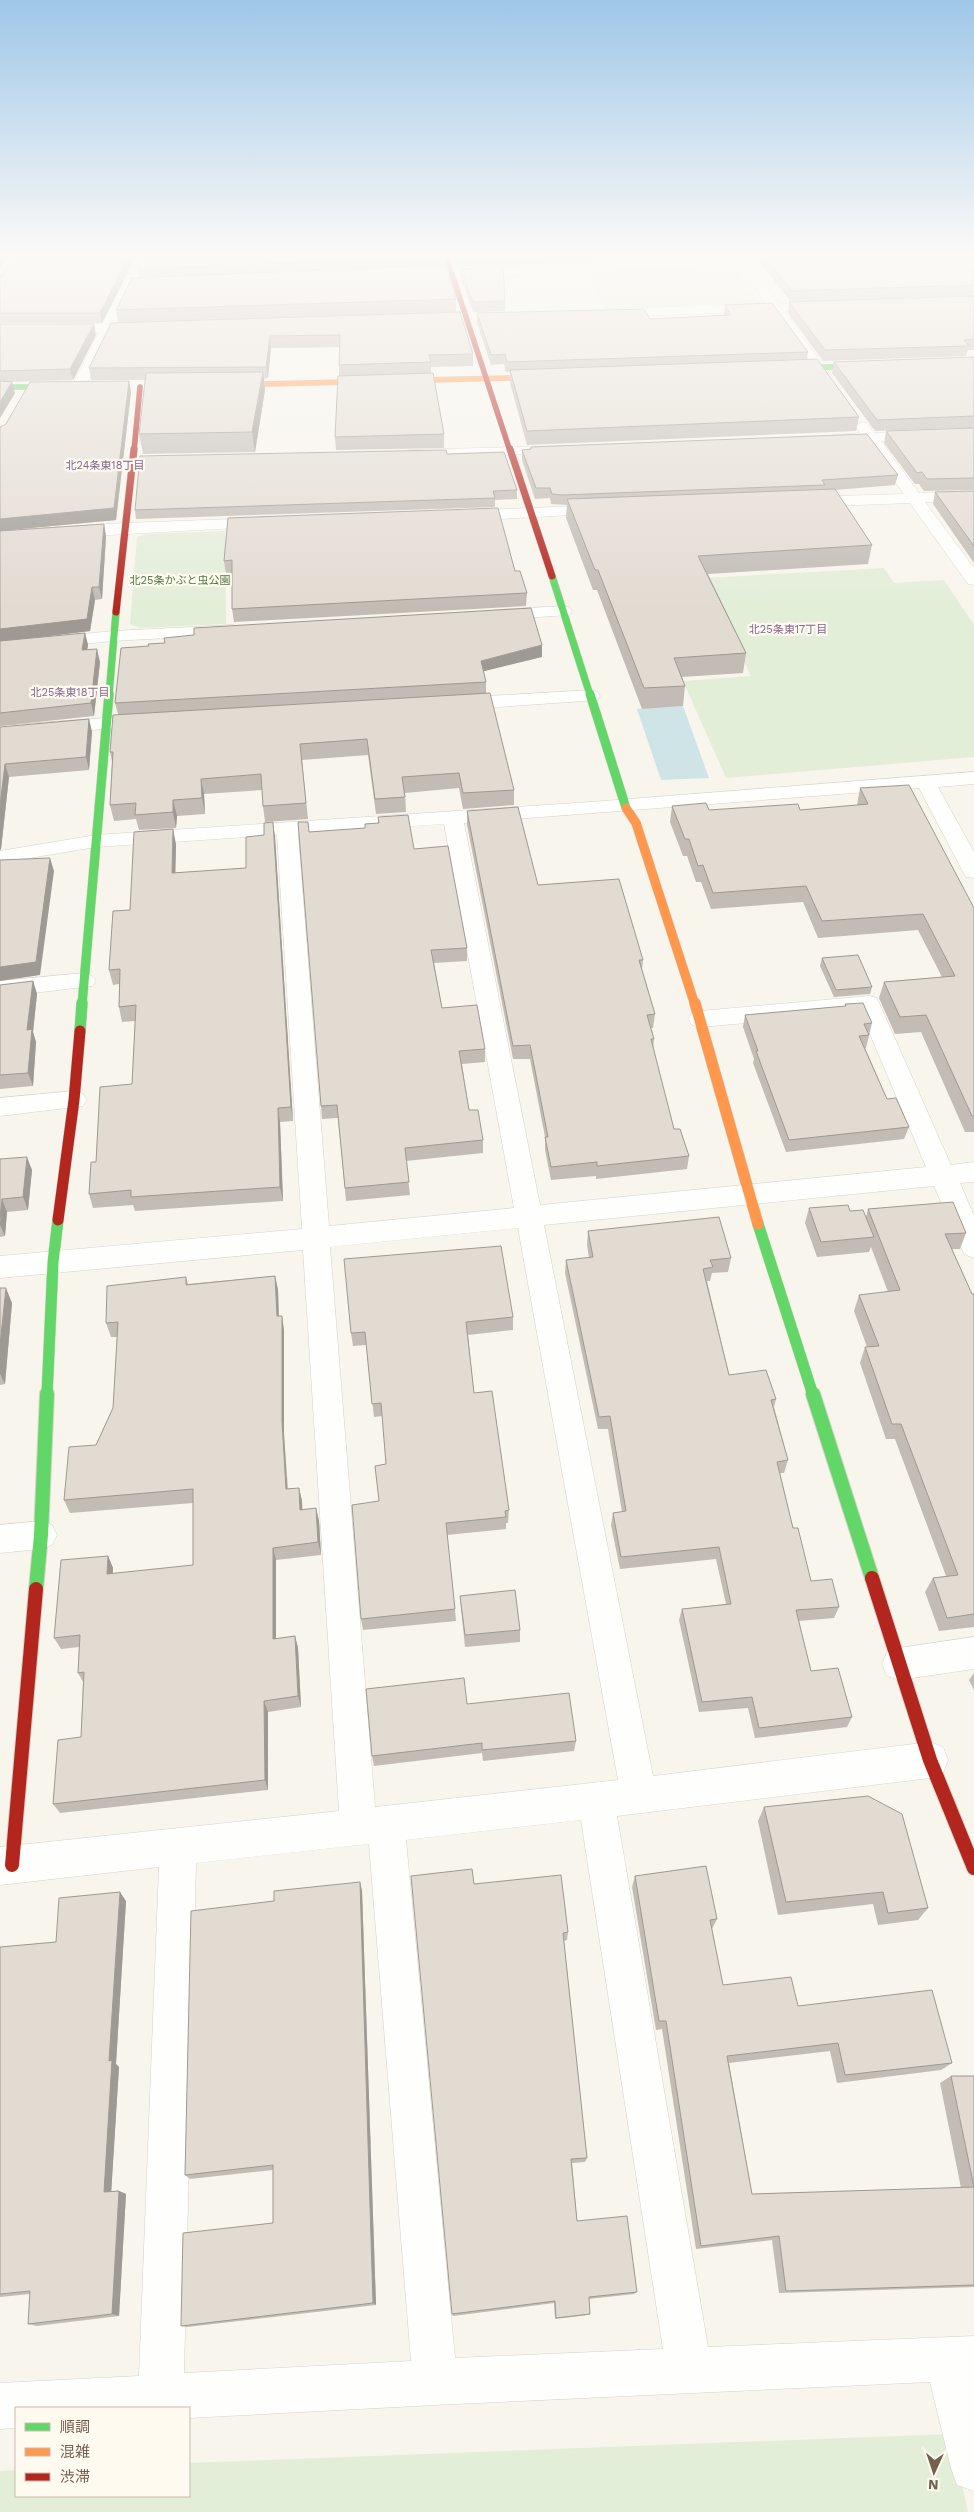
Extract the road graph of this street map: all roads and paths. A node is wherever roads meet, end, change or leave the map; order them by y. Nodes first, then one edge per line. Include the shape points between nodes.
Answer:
1 (86, 373) edge
2 (486, 373) edge
3 (822, 373) edge
4 (564, 376) edge
5 (487, 379) junction
6 (216, 385) edge
7 (0, 387) edge
8 (27, 387) junction
9 (96, 387) edge
10 (140, 387) dead end
11 (78, 388) junction
12 (841, 398) edge
13 (18, 404) edge
14 (853, 414) edge
15 (974, 433) edge
16 (871, 437) junction
17 (821, 439) edge
18 (571, 450) edge
19 (511, 452) junction
20 (392, 454) edge
21 (974, 496) edge
22 (914, 498) junction
23 (786, 503) edge
24 (619, 510) edge
25 (530, 513) junction
26 (450, 516) edge
27 (282, 522) edge
28 (124, 528) junction
29 (0, 536) edge
30 (974, 580) edge
31 (563, 612) junction
32 (473, 616) edge
33 (253, 628) edge
34 (113, 636) junction
35 (0, 647) edge
36 (591, 696) junction
37 (432, 705) edge
38 (155, 720) edge
39 (105, 723) junction
40 (0, 732) edge
41 (974, 778) edge
42 (924, 781) junction
43 (623, 804) junction
44 (452, 817) junction
45 (287, 828) junction
46 (96, 841) junction
47 (0, 857) edge
48 (974, 872) edge
49 (84, 981) junction
50 (0, 990) edge
51 (700, 1019) junction
52 (74, 1100) junction
53 (0, 1107) edge
54 (974, 1172) edge
55 (943, 1175) junction
56 (750, 1195) junction
57 (529, 1217) junction
58 (316, 1238) junction
59 (974, 1247) edge
60 (53, 1262) junction
61 (0, 1267) edge
62 (41, 1535) junction
63 (0, 1539) edge
64 (974, 1653) edge
65 (899, 1664) junction
66 (930, 1760) junction
67 (639, 1796) junction
68 (596, 1800) junction
69 (372, 1825) junction
70 (178, 1846) junction
71 (6, 1865) edge
72 (974, 1868) edge
73 (960, 2359) edge
74 (689, 2370) junction
75 (435, 2382) junction
76 (161, 2398) junction
77 (0, 2406) edge
78 (974, 2468) edge

1 - 11 street
2 - 5 street
3 - 12 street
4 - 5 street
5 - 6 street
5 - 19 street
7 - 8 street
8 - 11 street
8 - 13 street
9 - 11 street
10 - 28 street via 139,460
14 - 16 street
15 - 16 street
16 - 17 street
16 - 22 street
18 - 19 street
19 - 20 street
19 - 25 street
21 - 22 street
22 - 23 street
22 - 30 street
24 - 25 street
25 - 26 street
25 - 31 street
27 - 28 street
28 - 29 street
28 - 34 street
31 - 32 street
31 - 36 street
33 - 34 street
34 - 35 street
34 - 39 street
36 - 37 street
36 - 43 street
38 - 39 street
39 - 40 street
39 - 46 street
41 - 42 street
42 - 43 street
42 - 48 street
43 - 44 street
43 - 51 street via 636,823
44 - 45 street
44 - 57 street
45 - 46 street
45 - 58 street
46 - 47 street
46 - 49 street
49 - 50 street
49 - 52 street
51 - 55 street via 869,1004
51 - 56 street
52 - 53 street
52 - 60 street
54 - 55 street
55 - 56 street
55 - 59 street
56 - 57 street
56 - 65 street
57 - 58 street
57 - 67 street
58 - 60 street
58 - 69 street
60 - 61 street
60 - 62 street
62 - 63 street
62 - 71 street
64 - 65 street
65 - 66 street
66 - 67 street
66 - 72 street
67 - 68 street
68 - 69 street
68 - 74 street
69 - 70 street
69 - 75 street
70 - 71 street
70 - 76 street
73 - 74 street
73 - 78 street
74 - 75 street
75 - 76 street
76 - 77 street

